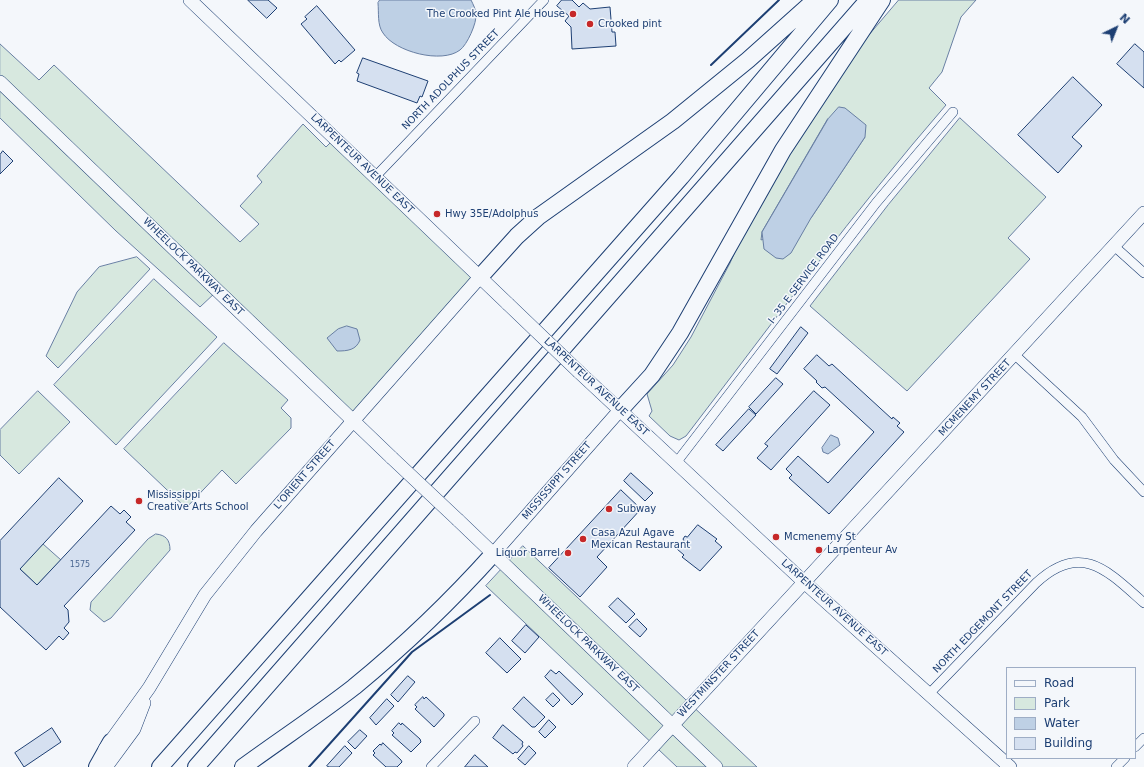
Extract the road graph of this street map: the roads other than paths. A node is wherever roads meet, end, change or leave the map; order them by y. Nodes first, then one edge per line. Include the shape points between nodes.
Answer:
1 (190, 0) edge
2 (544, 0) edge
3 (815, 0) edge
4 (830, 0) edge
5 (868, 0) edge
6 (882, 0) edge
7 (0, 82) edge
8 (953, 112) dead end
9 (375, 176) junction
10 (1144, 213) edge
11 (1114, 246) junction
12 (1144, 273) edge
13 (480, 277) junction
14 (1015, 355) junction
15 (620, 410) junction
16 (353, 420) junction
17 (676, 463) junction
18 (1144, 492) edge
19 (494, 553) junction
20 (804, 582) junction
21 (1144, 602) edge
22 (148, 688) junction
23 (929, 694) junction
24 (475, 721) dead end
25 (673, 725) junction
26 (1144, 738) edge
27 (111, 742) junction
28 (1136, 746) edge
29 (1124, 759) edge
30 (89, 767) edge
31 (97, 767) edge
32 (106, 767) edge
33 (160, 767) edge
34 (196, 767) edge
35 (243, 767) edge
36 (431, 767) edge
37 (634, 767) edge
38 (716, 767) edge
39 (1010, 767) edge
40 (1116, 767) edge

1 - 9 street, LARPENTEUR AVENUE EAST
2 - 9 street, NORTH ADOLPHUS STREET
3 - 13 highway via 748,60 673,121 538,217
4 - 33 highway via 681,177
5 - 34 highway
6 - 15 highway via 783,150 680,333 652,375
7 - 16 street, WHEELOCK PARKWAY EAST
8 - 17 street, I- 35 E SERVICE ROAD via 876,203
9 - 13 street, LARPENTEUR AVENUE EAST
10 - 11 street, MCMENEMY STREET
11 - 12 street
11 - 14 street, MCMENEMY STREET
13 - 15 street, LARPENTEUR AVENUE EAST, bridge
13 - 16 street, L'ORIENT STREET
14 - 18 street via 1082,417 1114,460
14 - 20 street, MCMENEMY STREET
15 - 17 street, LARPENTEUR AVENUE EAST
15 - 19 street, MISSISSIPPI STREET
16 - 19 street, WHEELOCK PARKWAY EAST, bridge
16 - 22 street, L'ORIENT STREET via 221,573
17 - 20 street, LARPENTEUR AVENUE EAST
19 - 25 street, WHEELOCK PARKWAY EAST
19 - 35 highway via 398,650 353,688
20 - 23 street, LARPENTEUR AVENUE EAST
20 - 25 street, WESTMINSTER STREET
21 - 23 street, NORTH EDGEMONT STREET via 1114,576 1097,566 1076,562 1055,568 1036,583
22 - 27 street, L'ORIENT STREET
22 - 32 street, L'ORIENT STREET via 134,729
23 - 39 street, LARPENTEUR AVENUE EAST
24 - 36 street
25 - 37 street, WESTMINSTER STREET
25 - 38 street, WHEELOCK PARKWAY EAST
26 - 28 street
27 - 30 street, L'ORIENT STREET
27 - 31 highway
29 - 40 street

